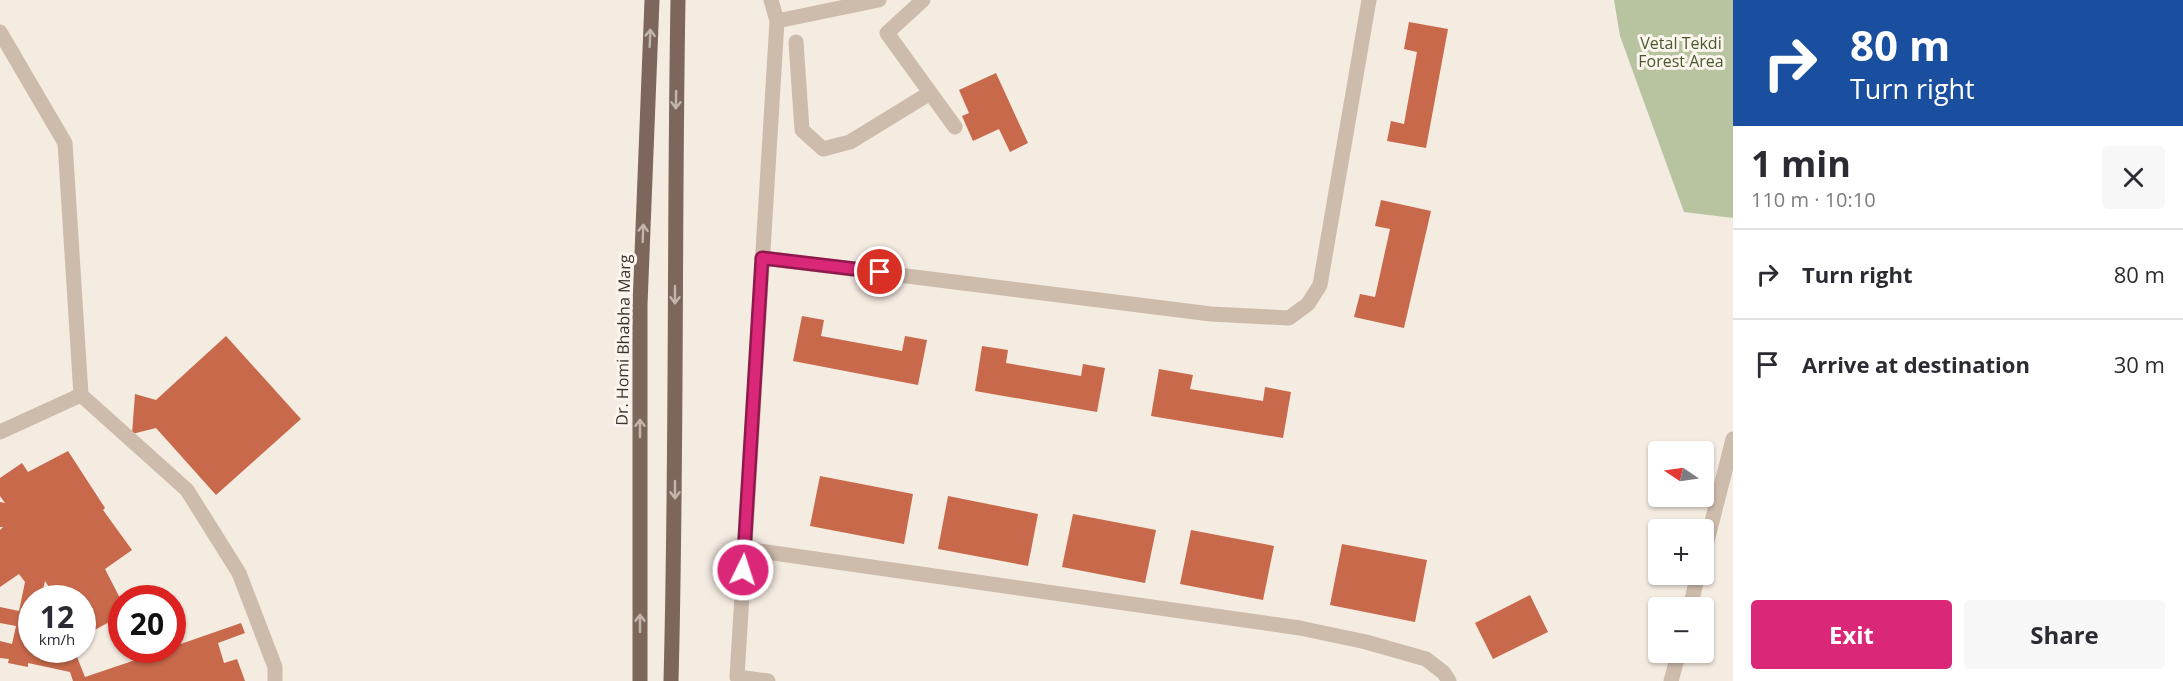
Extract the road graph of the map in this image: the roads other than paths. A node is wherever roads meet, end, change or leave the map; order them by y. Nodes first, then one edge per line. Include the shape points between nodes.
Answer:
1 (652, 0) edge
2 (678, 0) edge
3 (771, 0) edge
4 (879, 0) edge
5 (923, 0) edge
6 (1369, 0) edge
7 (777, 21) junction
8 (0, 32) edge
9 (796, 42) dead end
10 (930, 93) junction
11 (955, 127) dead end
12 (762, 258) junction
13 (81, 395) junction
14 (0, 432) edge
15 (1733, 439) edge
16 (1713, 519) edge
17 (745, 549) junction
18 (1675, 663) edge
19 (274, 681) edge
20 (640, 681) edge
21 (671, 681) edge
22 (768, 681) edge
23 (1449, 681) edge
24 (1671, 681) edge

20 -> 1 main road, Dr. Homi Bhabha Marg via 640,304
2 -> 21 main road
3 - 7 street
4 - 7 street
5 - 10 street via 887,33
6 - 12 street via 1320,285 1308,304 1289,318 1211,314
7 - 12 street
8 - 13 street via 65,143
9 - 10 street via 802,130 823,149 850,142
10 - 11 street
12 - 17 street
13 - 14 street
13 - 19 street via 187,490 239,573 275,667
15 - 16 street
17 - 22 street via 737,677
17 - 23 street via 1300,628 1426,659 1444,672
18 - 24 street

